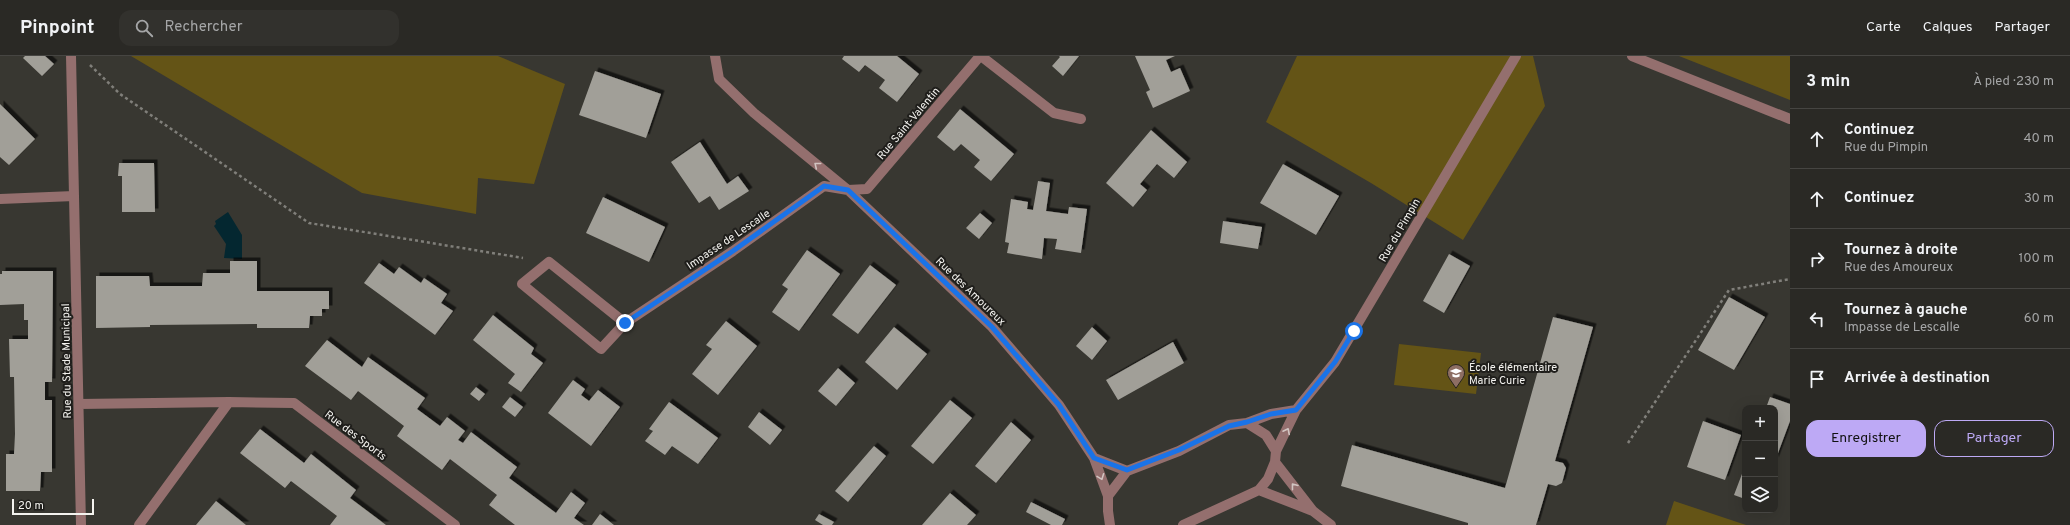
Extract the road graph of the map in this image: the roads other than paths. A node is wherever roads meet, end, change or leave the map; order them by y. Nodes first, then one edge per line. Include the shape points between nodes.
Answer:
1 (71, 56) edge
2 (715, 56) edge
3 (980, 56) edge
4 (1516, 56) edge
5 (1632, 56) edge
6 (1081, 119) dead end
7 (1790, 119) edge
8 (848, 190) junction
9 (74, 196) junction
10 (0, 199) edge
11 (625, 323) junction
12 (229, 402) junction
13 (79, 404) junction
14 (1296, 410) junction
15 (1247, 422) junction
16 (1276, 451) junction
17 (1094, 458) junction
18 (1275, 462) junction
19 (1127, 470) junction
20 (1258, 490) junction
21 (1108, 496) junction
22 (1313, 511) junction
23 (81, 525) edge
24 (139, 525) edge
25 (455, 525) edge
26 (1110, 525) edge
27 (1183, 525) edge
28 (1331, 525) edge

1 - 9 street, Rue du Stade Municipal
8 -> 2 street, Rue des Amoureux via 754,113 719,79
3 - 6 street, Rue Saint-Valentin via 1054,113
3 - 8 street, Rue Saint-Valentin via 868,189
4 - 14 street, Rue du Pimpin via 1335,362
5 - 7 street
8 - 11 street, Impasse de Lescalle via 824,186
8 - 17 street, Rue des Amoureux via 992,327 1059,405
9 - 10 street
9 - 13 street, Rue du Stade Municipal
11 - 11 street, Impasse de Lescalle via 601,349 522,284 550,262
12 - 13 street, Rue des Sports
12 - 24 street
12 - 25 street, Rue des Sports via 294,403
13 - 23 street, Rue du Stade Municipal
14 - 15 street via 1271,414
16 -> 14 street, Rue du Pimpin
15 - 16 street via 1266,435
15 - 19 street via 1229,426 1179,450
16 - 18 street
17 - 19 street
17 -> 21 street, Rue des Amoureux
18 - 20 street via 1268,479
22 -> 18 street
19 - 21 street
20 - 22 street
20 - 27 street
21 - 26 street, Rue des Amoureux
22 - 28 street

